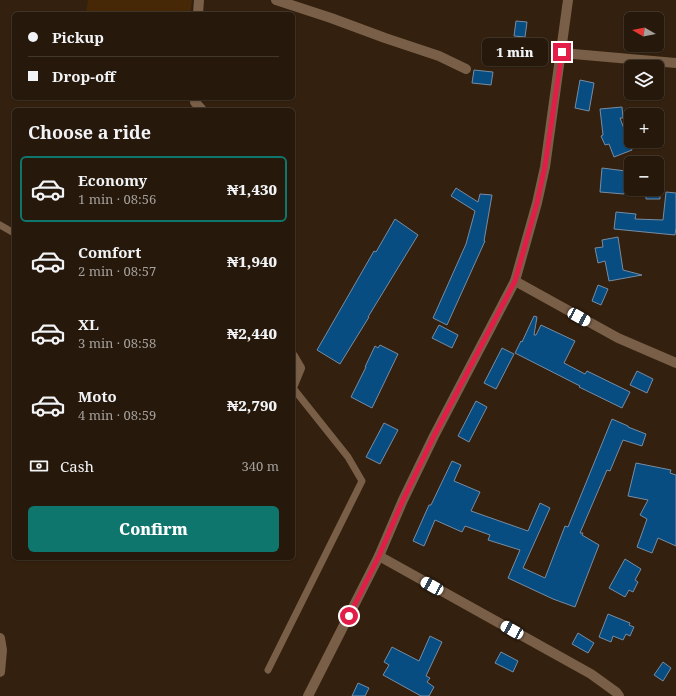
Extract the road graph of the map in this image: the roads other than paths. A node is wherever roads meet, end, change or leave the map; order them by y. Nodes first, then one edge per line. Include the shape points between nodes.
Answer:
1 (199, 0) edge
2 (276, 0) edge
3 (568, 0) edge
4 (198, 12) edge
5 (562, 52) junction
6 (676, 63) edge
7 (466, 69) dead end
8 (0, 225) edge
9 (12, 232) edge
10 (515, 281) junction
11 (295, 359) edge
12 (676, 363) edge
13 (295, 381) edge
14 (295, 389) edge
15 (379, 556) junction
16 (0, 638) edge
17 (268, 670) dead end
18 (0, 672) edge
19 (308, 696) edge
20 (619, 696) edge

1 - 4 street
2 - 7 street via 439,56
3 - 5 street
5 - 6 street
5 - 10 street via 545,166
8 - 9 lane
10 - 12 street via 618,338
10 - 15 street via 434,436
11 - 13 street via 300,368
14 - 17 lane via 348,457 362,481
15 - 19 street
15 - 20 street via 591,674
16 - 18 street

